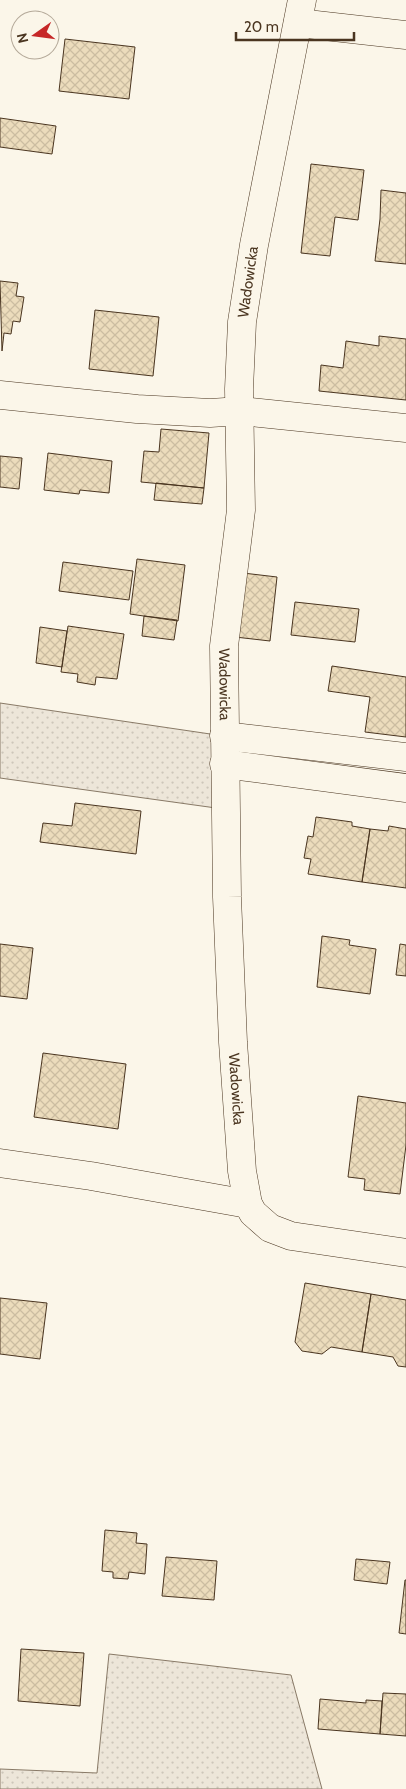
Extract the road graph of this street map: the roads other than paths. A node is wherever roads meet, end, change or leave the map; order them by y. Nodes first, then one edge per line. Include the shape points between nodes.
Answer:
1 (300, 11) edge
2 (406, 35) edge
3 (0, 395) edge
4 (241, 411) junction
5 (406, 428) edge
6 (224, 736) junction
7 (406, 757) edge
8 (224, 764) junction
9 (406, 788) edge
10 (0, 1163) edge
11 (248, 1204) junction
12 (406, 1253) edge

1 - 2 street
1 - 4 street, Wadowicka via 247,282 240,363
3 - 4 street via 137,409 210,413
4 - 5 street
4 - 6 street, Wadowicka via 241,510 224,646
6 - 7 street
6 - 8 street, Wadowicka
8 - 9 street
8 - 11 street, Wadowicka via 233,1042 242,1171
10 - 11 street
11 - 12 street, Wadowicka via 270,1228 291,1236

